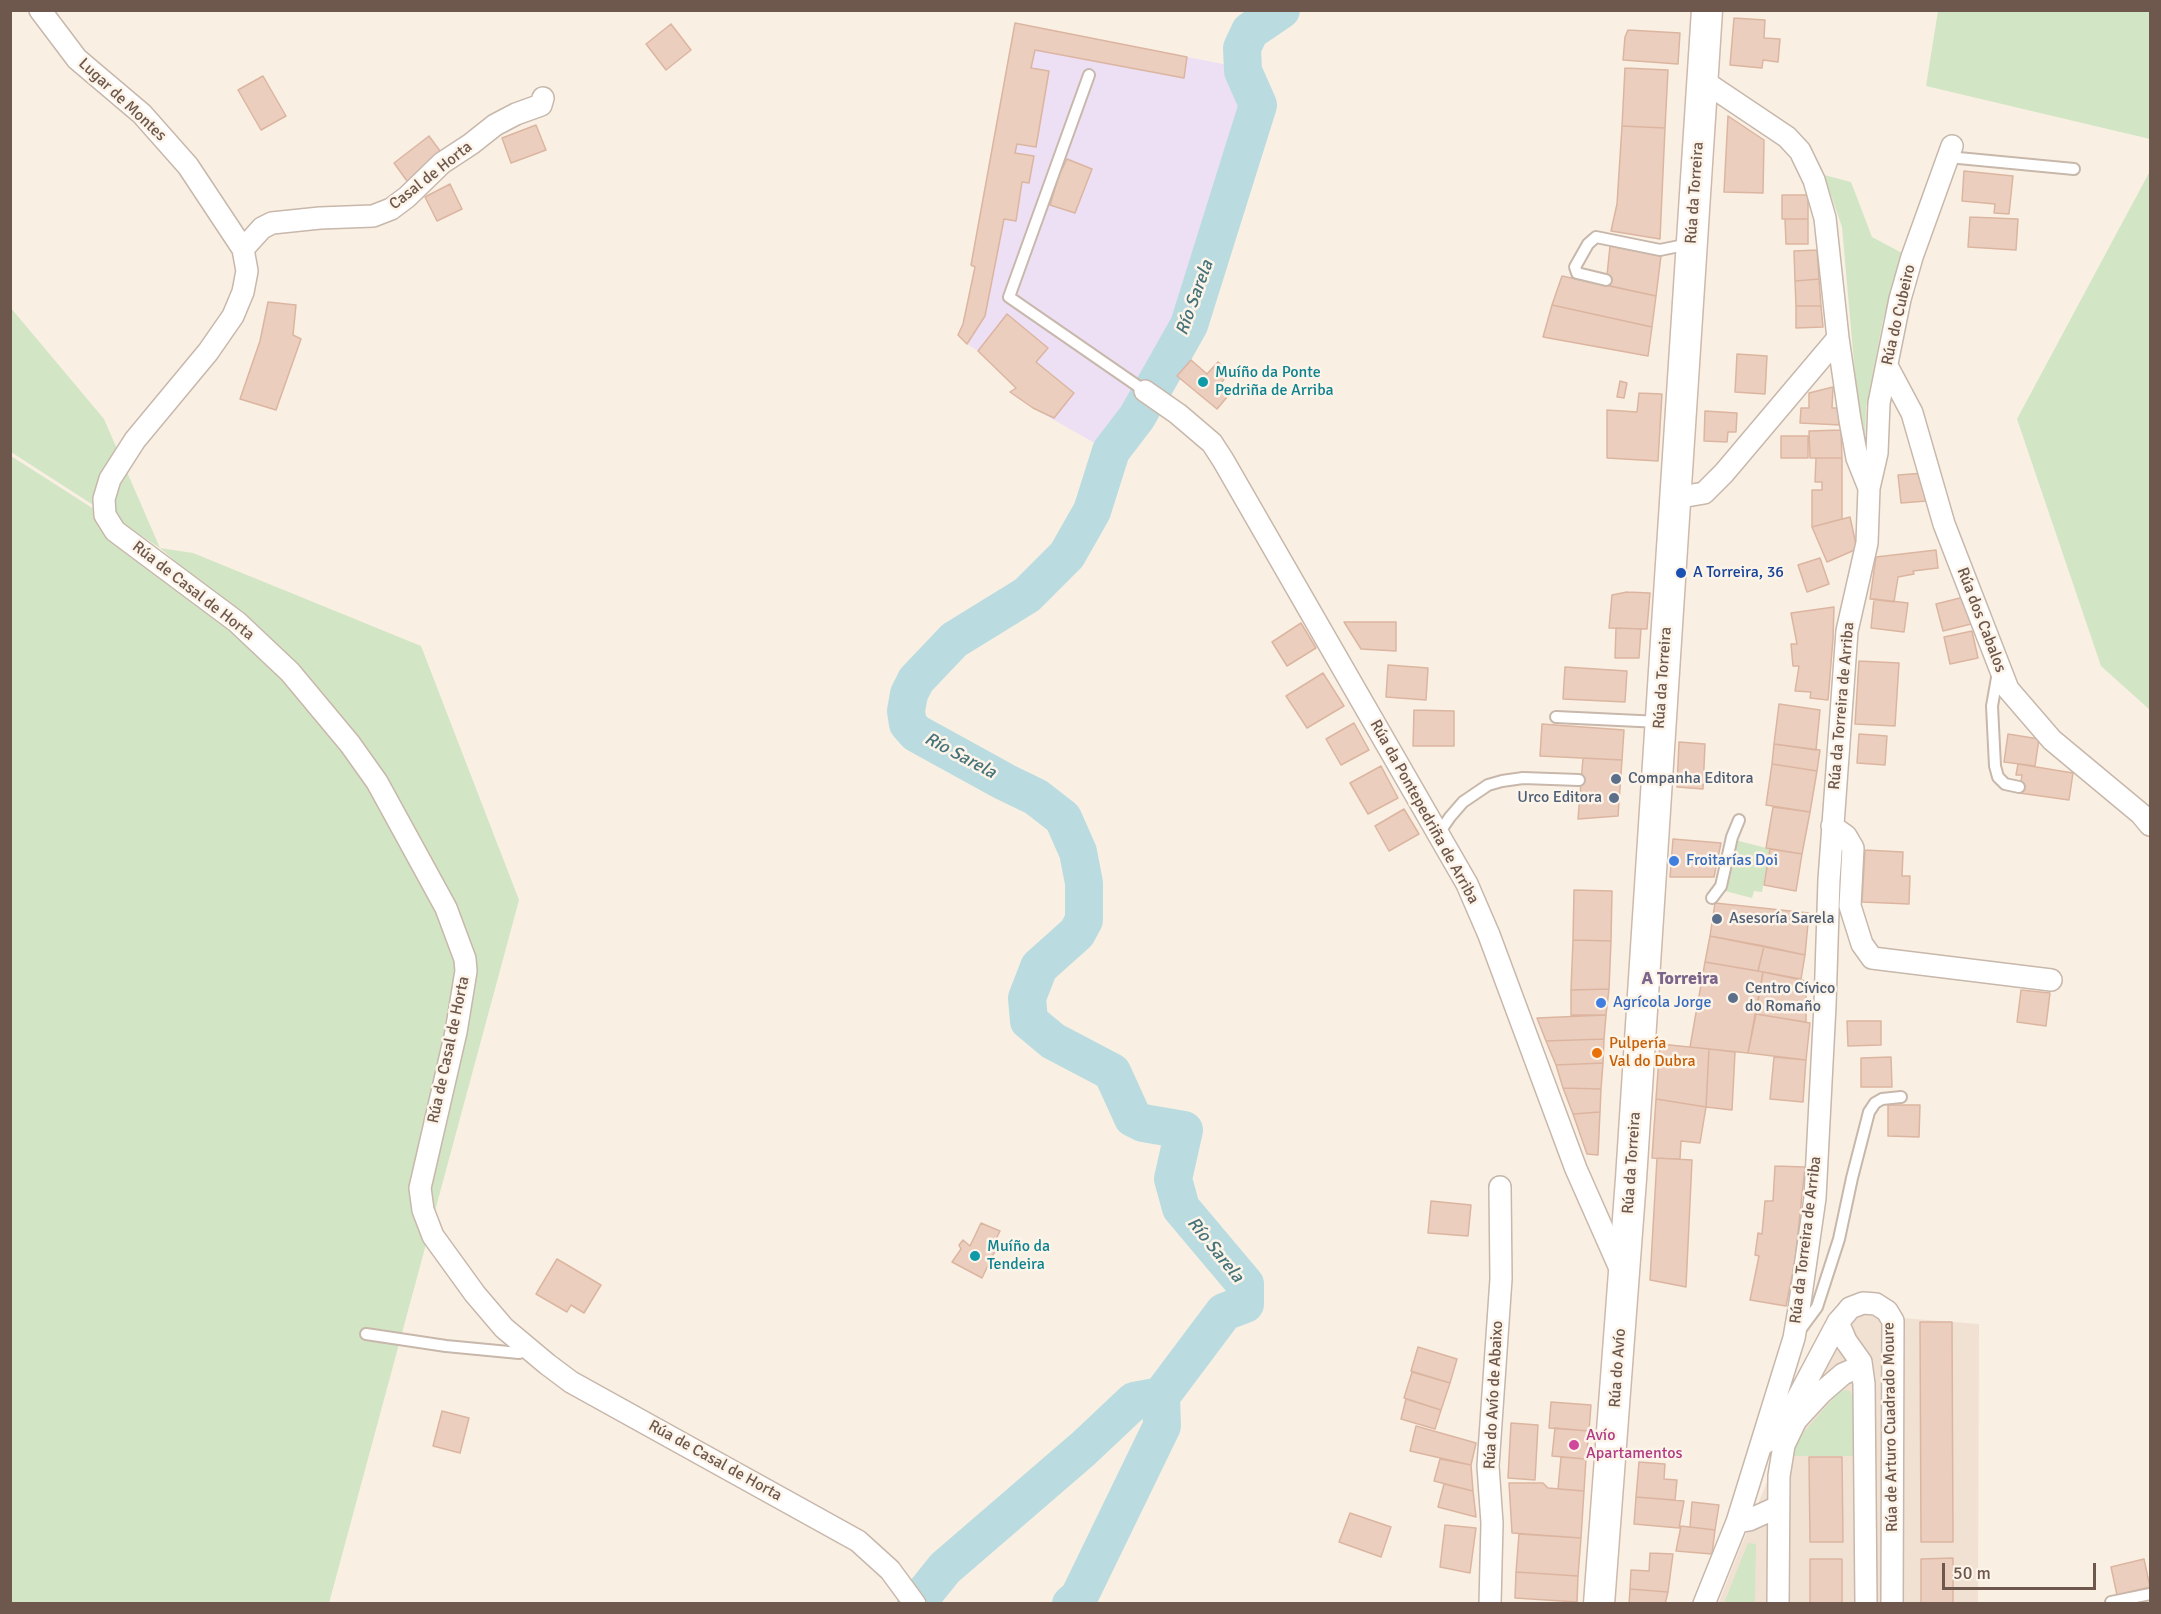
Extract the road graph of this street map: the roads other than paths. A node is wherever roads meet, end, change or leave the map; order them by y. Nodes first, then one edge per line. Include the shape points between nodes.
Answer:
1 (40, 10) edge
2 (1707, 10) edge
3 (1089, 75) dead end
4 (1702, 80) junction
5 (543, 98) dead end
6 (1950, 152) joint
7 (2074, 169) dead end
8 (1692, 243) junction
9 (243, 249) junction
10 (1606, 280) dead end
11 (1838, 338) junction
12 (1887, 366) junction
13 (1145, 391) joint
14 (1869, 488) junction
15 (1675, 498) junction
16 (1999, 669) junction
17 (1556, 717) dead end
18 (1660, 722) junction
19 (1580, 780) dead end
20 (2019, 788) dead end
21 (1739, 820) dead end
22 (2151, 825) edge
23 (1832, 826) junction
24 (1439, 833) junction
25 (1712, 898) dead end
26 (2051, 980) dead end
27 (1901, 1097) dead end
28 (1500, 1187) dead end
29 (1624, 1276) junction
30 (1838, 1323) junction
31 (366, 1334) dead end
32 (1794, 1338) junction
33 (529, 1349) junction
34 (1862, 1369) junction
35 (1758, 1455) junction
36 (1779, 1476) junction
37 (1778, 1507) junction
38 (1737, 1522) junction
39 (2151, 1594) edge
40 (2111, 1602) edge
41 (915, 1604) edge
42 (1490, 1604) edge
43 (1599, 1604) edge
44 (1704, 1604) edge
45 (1778, 1604) edge
46 (1866, 1604) edge
47 (1892, 1604) edge

1 - 9 street, Lugar de Montes via 77,59 142,114 188,166
2 - 4 main road, Rúa da Torreira
3 - 13 lane via 1009,297
4 - 8 main road, Rúa da Torreira
4 - 11 street, Rúa da Torreira de Arriba via 1787,137 1808,165 1825,218
5 - 9 street, Casal de Horta via 541,105 495,125 442,163 391,209 373,216 272,223
6 - 7 lane
6 - 12 street, Rúa do Cubeiro via 1912,257
8 - 10 lane via 1660,250 1596,237 1575,267 1577,273
8 - 15 main road, Rúa da Torreira
9 - 33 street, Rúa de Casal de Horta via 247,271 233,316 110,479 104,499 105,515 115,531 237,622 290,672 377,782 446,908 466,971 420,1188 423,1210 433,1236 475,1294 504,1328
11 - 14 street, Rúa da Torreira de Arriba via 1857,458
11 - 15 street via 1704,494
12 - 14 street, Rúa do Cubeiro
12 - 16 street, Rúa dos Cabalos via 1912,413 1944,524
13 - 24 street, Rúa da Pontepedriña de Arriba via 1212,443
14 - 23 street, Rúa da Torreira de Arriba via 1867,543 1847,631
15 - 18 main road, Rúa da Torreira
16 - 20 lane via 1992,706 1995,766 2005,784
16 - 22 street, Rúa dos Cabalos via 2008,689 2052,740
17 - 18 lane
18 - 29 main road, Rúa da Torreira
19 - 24 lane via 1523,778 1488,785 1463,802
21 - 25 lane via 1721,886
23 - 26 street via 1846,836 1853,848 1850,906 1862,944 1872,958
23 - 32 street, Rúa da Torreira de Arriba via 1815,1198
24 - 29 street, Rúa da Pontepedriña de Arriba via 1479,909 1576,1169
27 - 32 lane via 1882,1099 1869,1112 1839,1239 1817,1307
28 - 42 street, Rúa do Avío de Abaixo via 1501,1279 1488,1466 1492,1524
29 - 43 main road, Rúa do Avío
30 - 34 street, Rúa de Arturo Cuadrado Moure
30 - 35 street via 1786,1420
30 - 47 street, Rúa de Arturo Cuadrado Moure via 1850,1308 1863,1303 1882,1307 1893,1322
31 - 33 lane via 519,1353
32 - 35 street, Rúa da Torreira de Arriba
33 - 41 street, Rúa de Casal de Horta via 571,1382 858,1541 899,1581
34 - 36 street via 1843,1374 1796,1420 1784,1445
34 - 46 street, Rúa de Arturo Cuadrado Moure
35 - 36 street
35 - 38 street, Rúa da Torreira de Arriba
36 - 37 street
37 - 38 street
37 - 45 street
38 - 44 street, Rúa da Torreira de Arriba
39 - 40 lane

